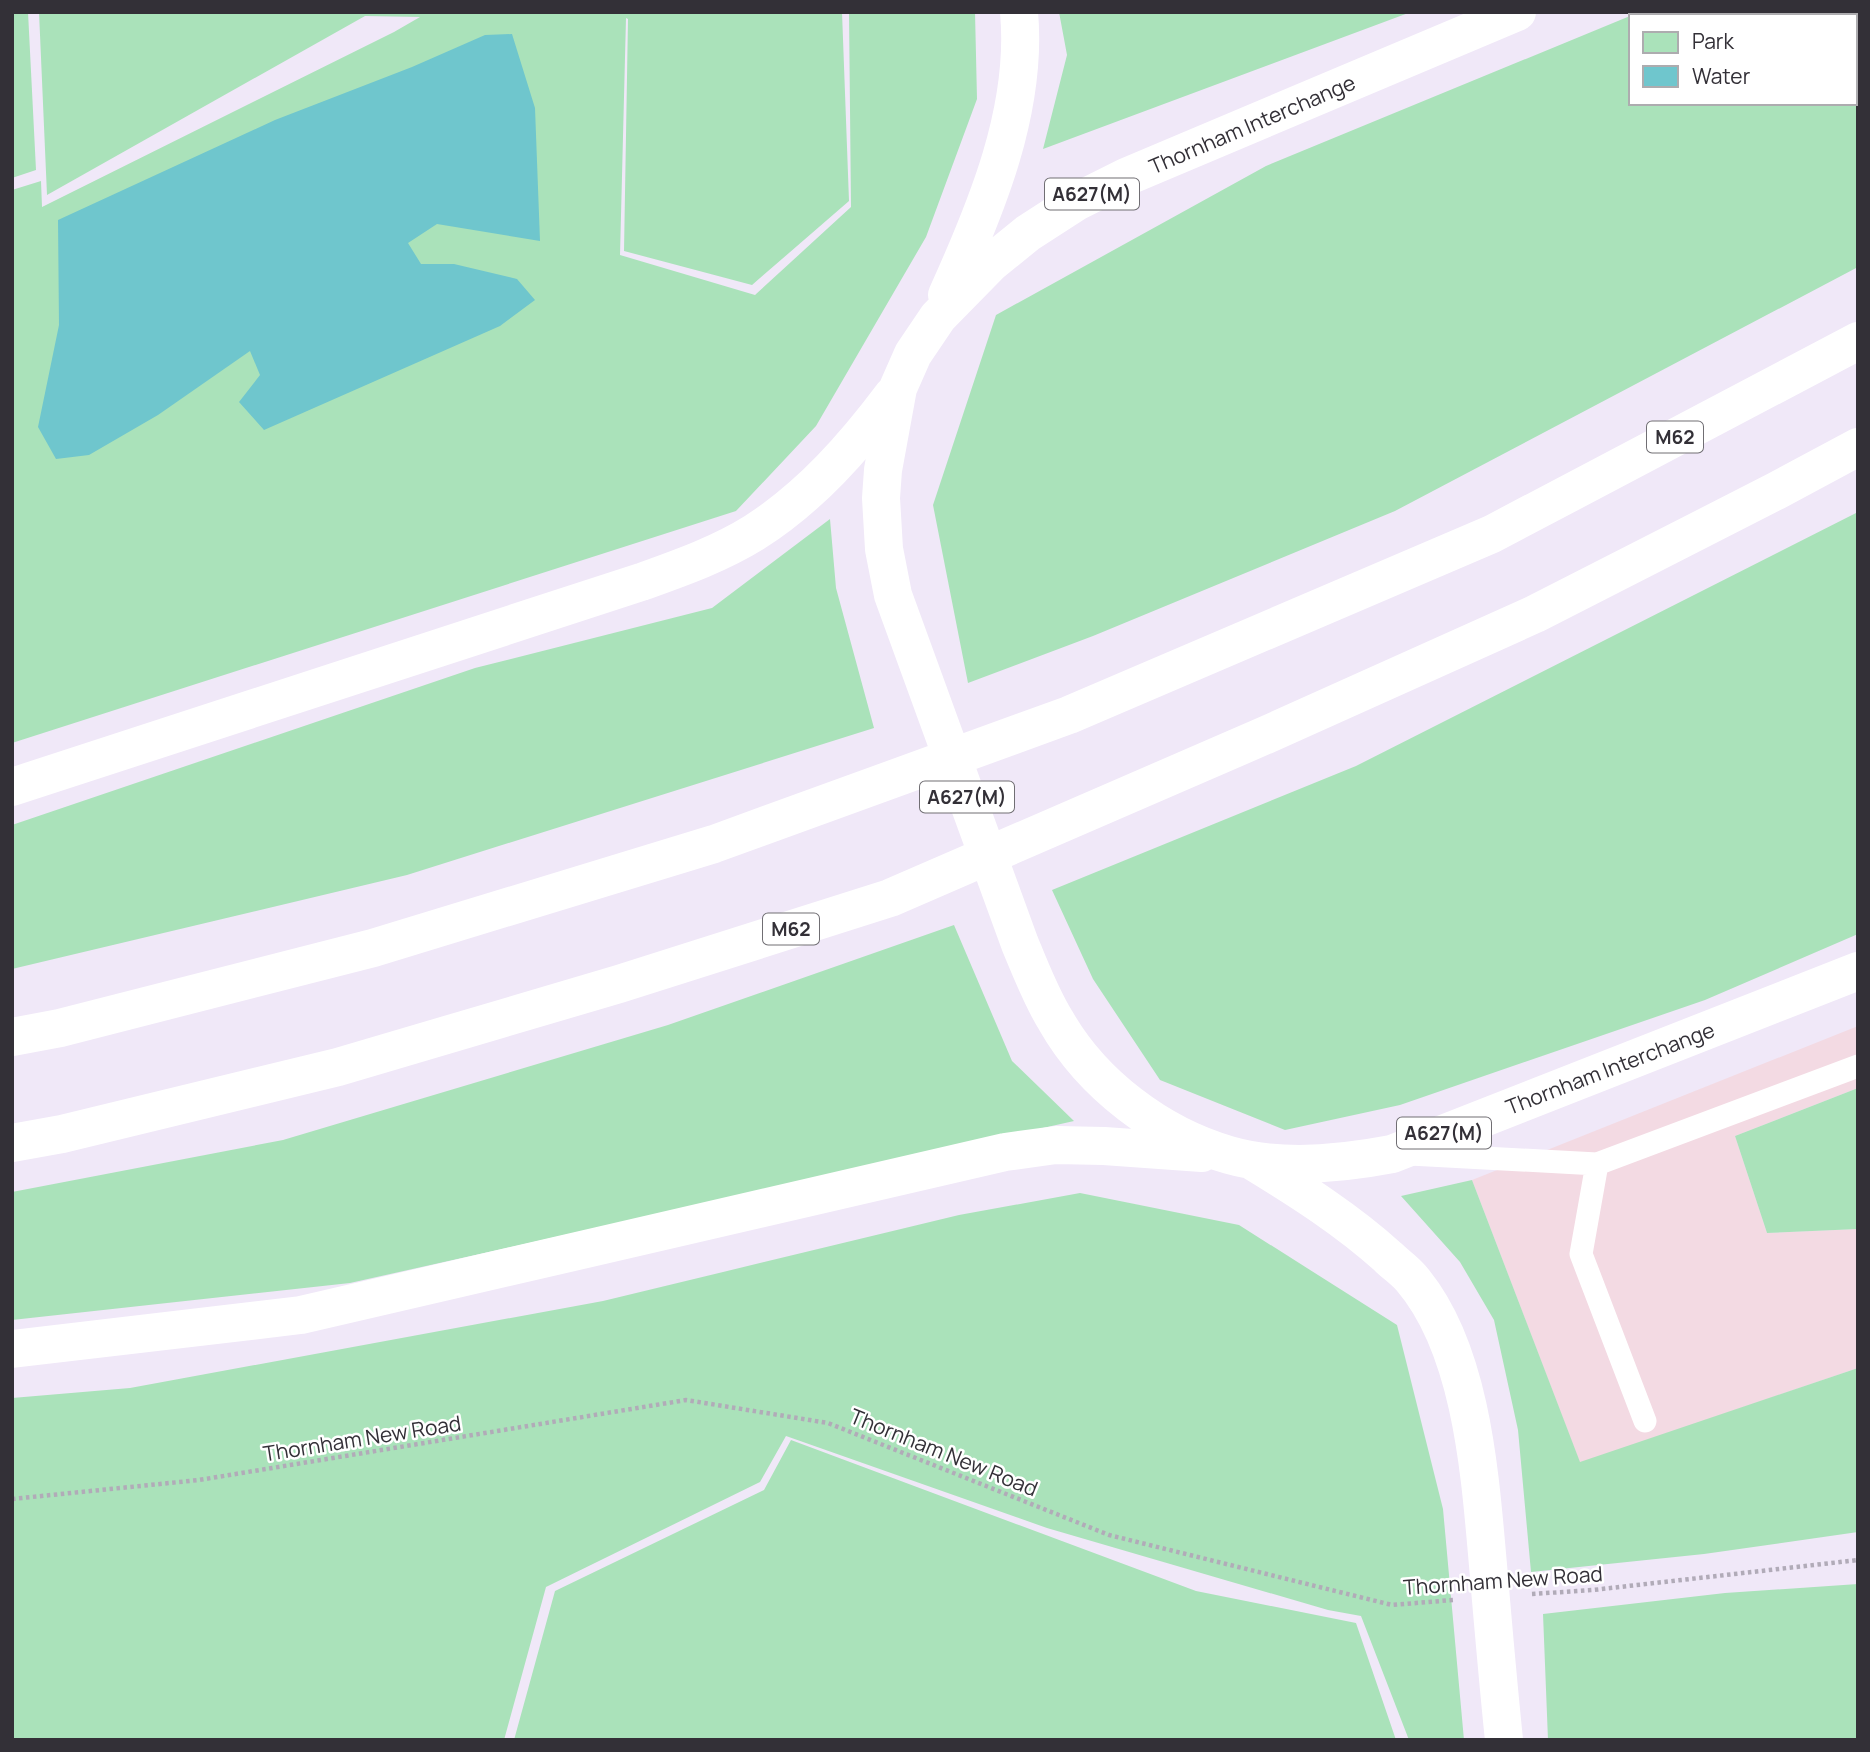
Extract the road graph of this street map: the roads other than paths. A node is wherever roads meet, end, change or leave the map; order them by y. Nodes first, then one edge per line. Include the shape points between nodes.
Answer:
1 (1019, 12) edge
2 (1517, 12) edge
3 (938, 317) junction
4 (1858, 341) edge
5 (898, 388) junction
6 (1858, 447) edge
7 (12, 787) edge
8 (1858, 971) edge
9 (12, 1037) edge
10 (1858, 1066) edge
11 (12, 1143) edge
12 (1392, 1153) junction
13 (1239, 1157) junction
14 (1597, 1164) junction
15 (12, 1349) edge
16 (1644, 1422) dead end
17 (1503, 1731) edge

1 - 3 highway, A627(M) via 1020,76 1008,128 979,223
2 - 3 highway, Thornham Interchange / A627(M) via 1076,202 991,263
3 - 5 highway, Thornham Interchange / A627(M) via 913,354
4 - 9 highway, M62 via 1492,534 1069,715 714,844 373,948
5 - 7 highway via 862,437 785,511 717,552 628,586
5 - 13 highway, Thornham Interchange / A627(M) via 881,498 887,570 901,620 1037,984 1072,1045 1116,1093 1181,1136
6 - 11 highway, M62 via 1535,614 890,898 338,1067
8 - 12 highway, Thornham Interchange / A627(M)
10 - 14 lane
12 - 13 highway, Thornham Interchange / A627(M) via 1318,1163
12 - 14 lane
13 - 15 highway via 1104,1146 1056,1145 1005,1152 301,1315
13 - 17 highway, A627(M) via 1304,1193 1361,1234 1411,1277 1434,1310 1461,1377 1482,1498
14 - 16 lane via 1581,1254

